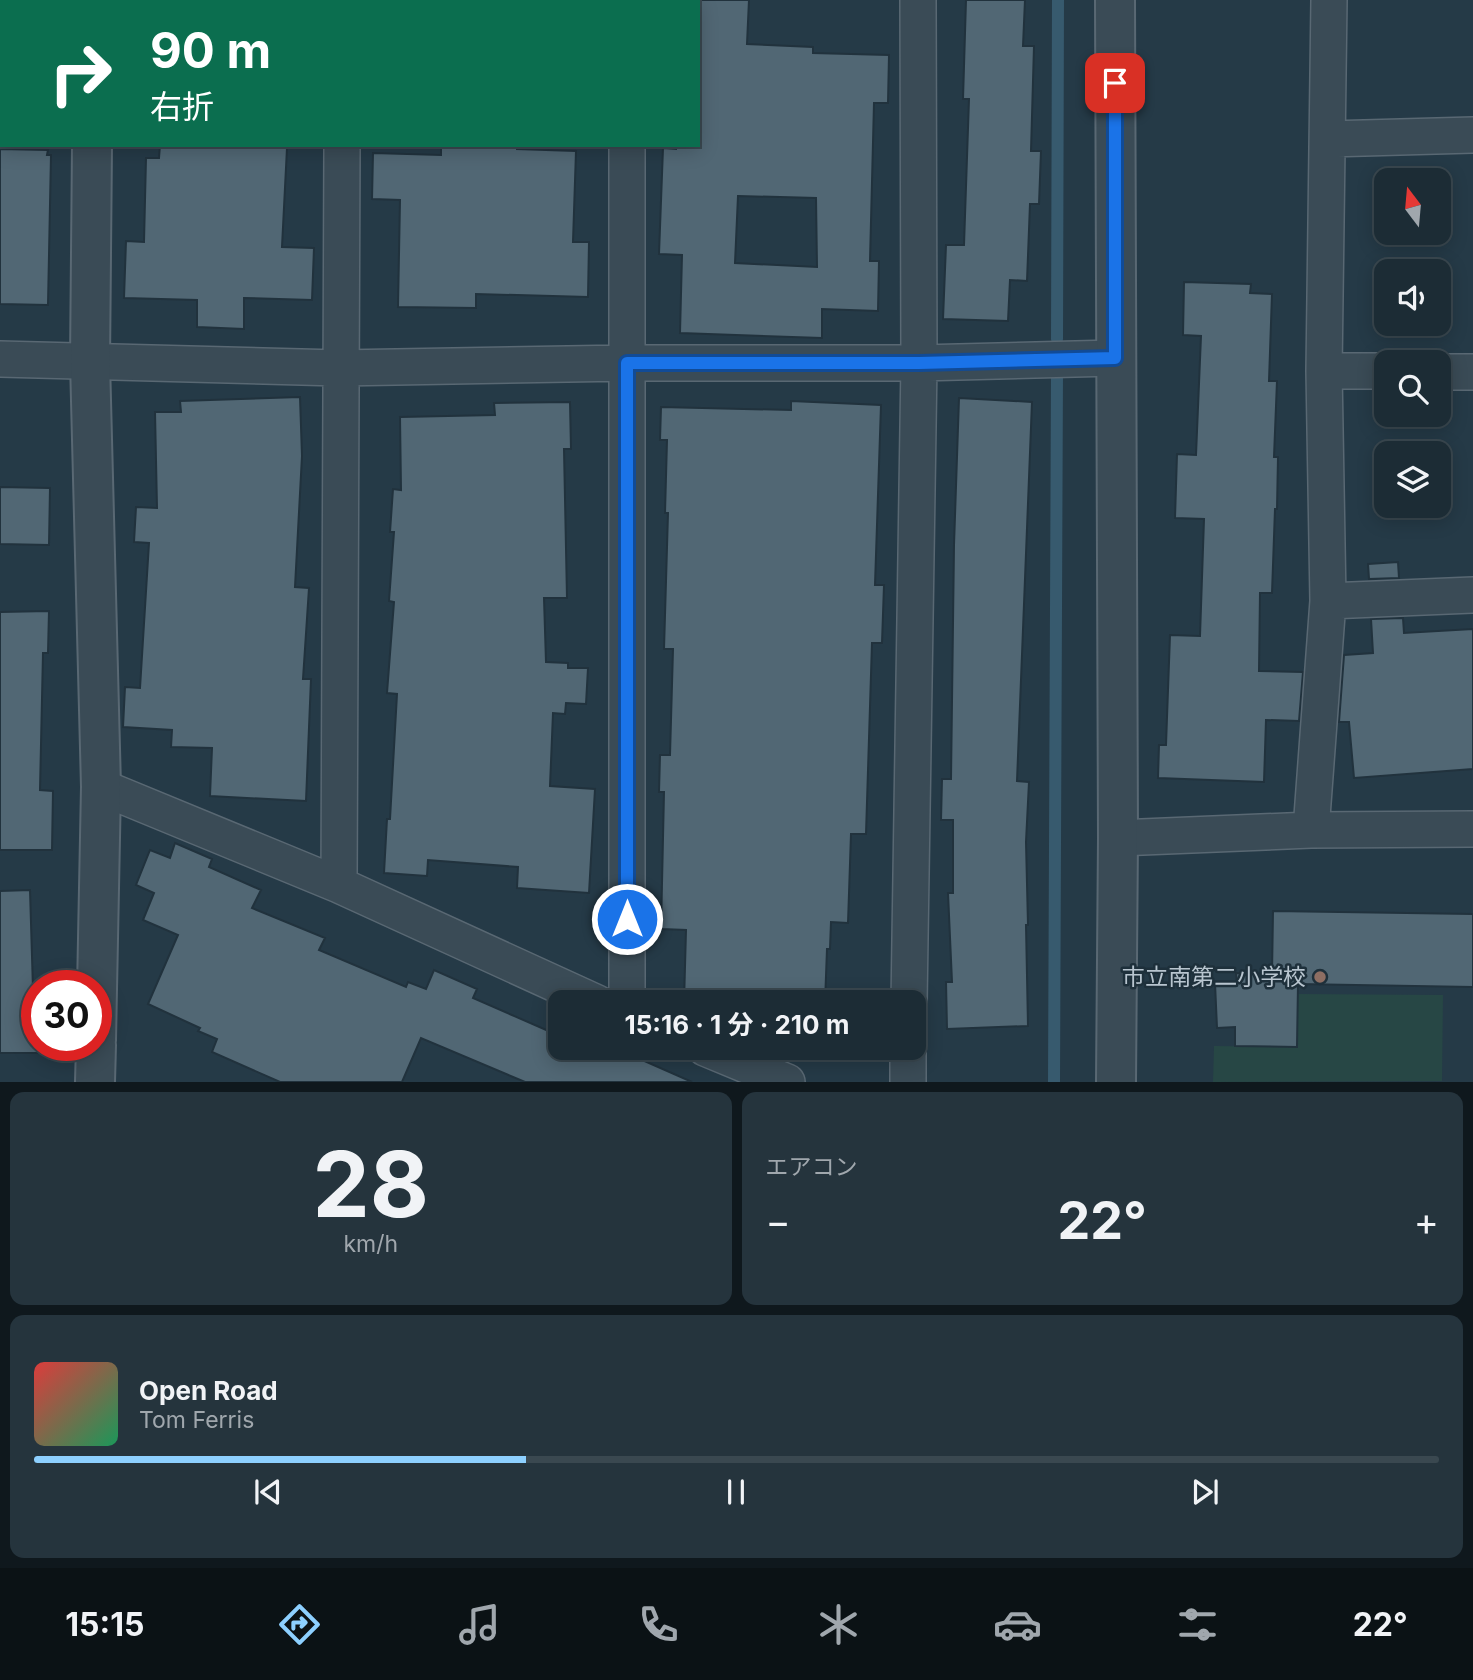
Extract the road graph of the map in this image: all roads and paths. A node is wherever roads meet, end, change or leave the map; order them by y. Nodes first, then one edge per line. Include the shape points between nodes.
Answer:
1 (918, 0) edge
2 (1115, 0) edge
3 (1329, 0) edge
4 (1473, 135) edge
5 (1328, 139) junction
6 (92, 147) edge
7 (342, 147) edge
8 (627, 147) edge
9 (1115, 358) junction
10 (0, 359) edge
11 (90, 362) junction
12 (627, 363) junction
13 (919, 363) junction
14 (339, 368) junction
15 (1324, 371) junction
16 (1374, 371) edge
17 (1451, 372) edge
18 (1473, 372) edge
19 (1473, 595) edge
20 (1328, 601) junction
21 (102, 787) junction
22 (1473, 829) edge
23 (1311, 830) junction
24 (1118, 838) junction
25 (339, 885) junction
26 (98, 970) edge
27 (569, 990) edge
28 (627, 990) edge
29 (909, 990) edge
30 (734, 1060) edge
31 (908, 1060) edge
32 (96, 1061) edge
33 (95, 1082) edge
34 (787, 1082) edge
35 (908, 1082) edge
36 (1115, 1082) edge

1 - 13 street
2 - 9 street
3 - 5 street
4 - 5 street
5 - 15 street
6 - 11 street
7 - 14 street
8 - 12 street
9 - 13 street
9 - 24 street
10 - 11 street
11 - 14 street
11 - 21 street
12 - 13 street
12 - 14 street
12 - 28 street
13 - 29 street
14 - 25 street
15 - 16 street
15 - 20 street
17 - 18 street
19 - 20 street
20 - 23 street
21 - 25 street
21 - 26 street
22 - 23 street
23 - 24 street
24 - 36 street
25 - 27 street
30 - 34 street
31 - 35 street
32 - 33 street

